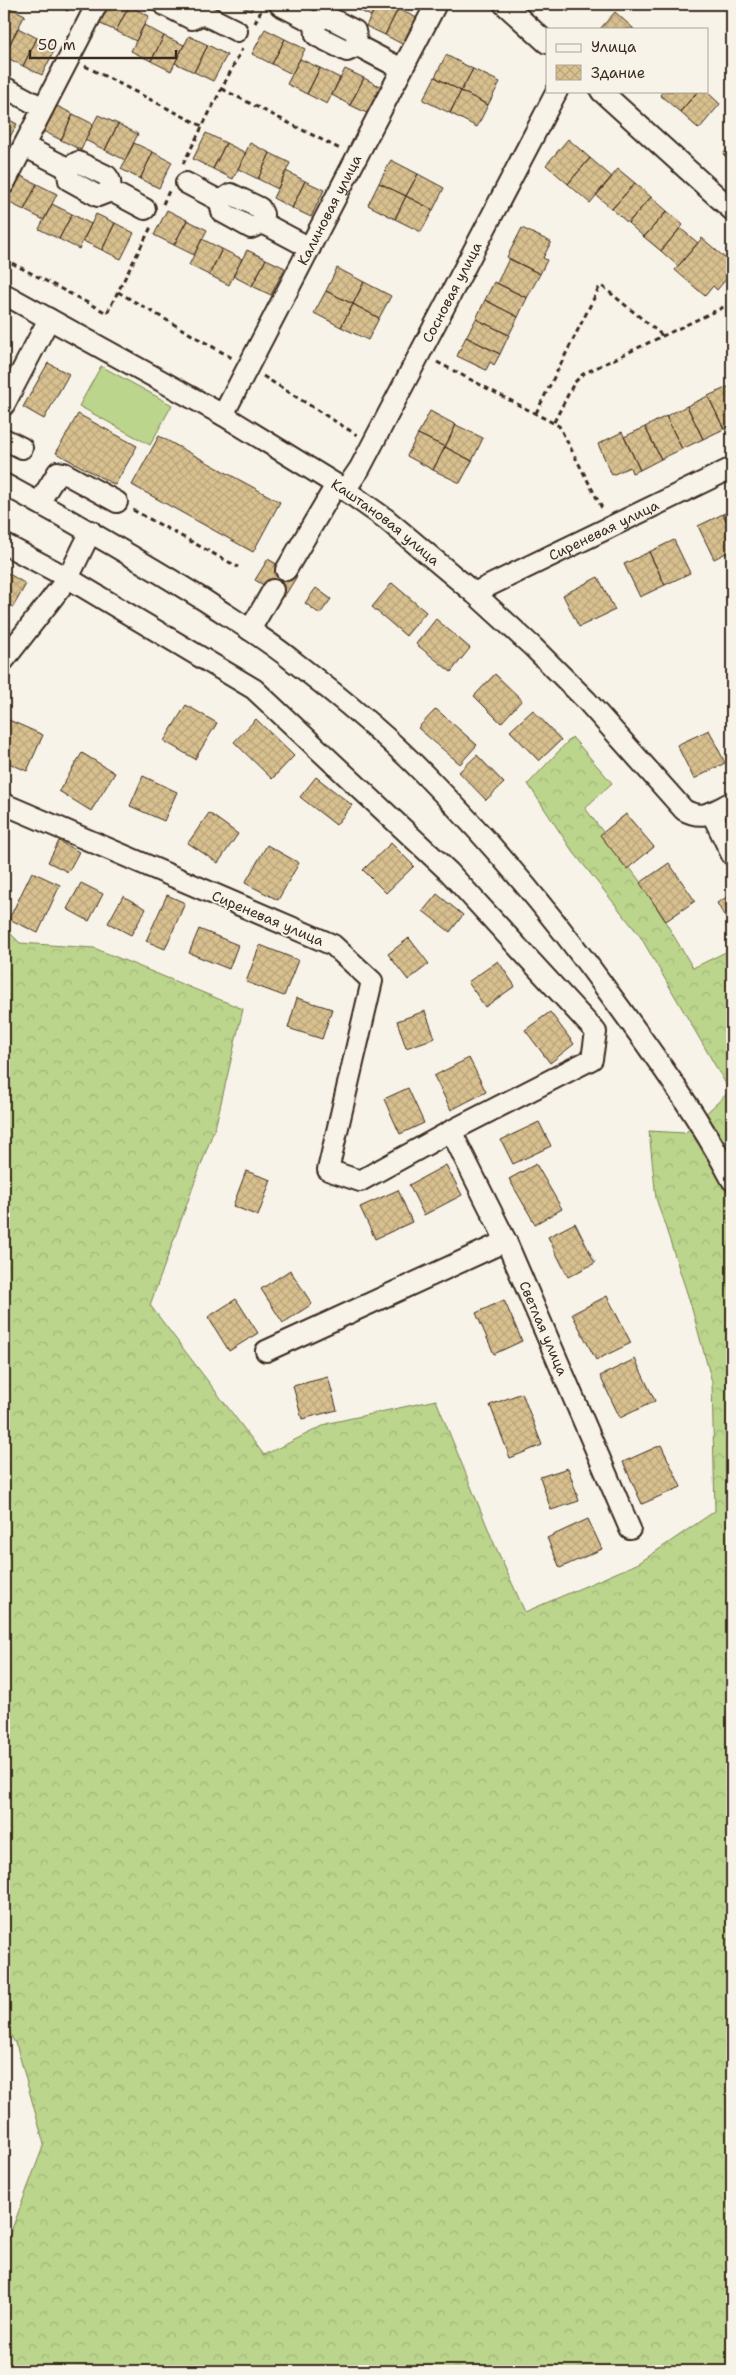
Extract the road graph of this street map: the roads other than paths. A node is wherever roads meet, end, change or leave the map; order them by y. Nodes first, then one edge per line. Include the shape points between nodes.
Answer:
1 (97, 4) edge
2 (163, 4) edge
3 (436, 4) edge
4 (504, 4) edge
5 (280, 5) dead end
6 (203, 9) edge
7 (237, 31) dead end
8 (546, 42) edge
9 (402, 69) junction
10 (4, 87) edge
11 (556, 92) edge
12 (601, 92) edge
13 (43, 108) junction
14 (24, 146) junction
15 (186, 183) dead end
16 (4, 184) edge
17 (145, 209) dead end
18 (732, 210) edge
19 (310, 248) junction
20 (4, 294) edge
21 (49, 319) junction
22 (4, 405) edge
23 (224, 415) junction
24 (4, 439) edge
25 (22, 448) dead end
26 (732, 468) edge
27 (4, 484) edge
28 (341, 488) junction
29 (117, 502) road end
30 (39, 503) junction
31 (91, 531) junction
32 (4, 544) edge
33 (286, 570) dead end
34 (68, 578) junction
35 (273, 590) dead end
36 (474, 592) junction
37 (250, 630) junction
38 (4, 660) edge
39 (732, 802) edge
40 (4, 804) edge
41 (711, 812) junction
42 (732, 855) edge
43 (451, 1131) junction
44 (732, 1180) edge
45 (506, 1241) junction
46 (266, 1351) dead end
47 (630, 1529) dead end

1 - 13 street
2 - 6 street via 192,19
3 - 9 street, Калиновая улица
4 - 8 street
5 - 9 street via 315,23 326,16 357,33 358,46
6 - 7 street
9 - 19 street, Калиновая улица
10 - 13 street
11 - 28 street, Сосновая улица via 360,468
12 - 18 street
13 - 14 street
14 - 16 street
14 - 17 street via 67,168 81,162 110,178 111,191
15 - 19 street via 220,201 231,194 260,208 264,223
19 - 23 street, Калиновая улица
20 - 21 street, Каштановая улица
21 - 22 street
21 - 23 street, Каштановая улица
23 - 28 street, Каштановая улица
24 - 25 street
26 - 36 street, Сиреневая улица
27 - 30 street
28 - 33 street, Сосновая улица
28 - 36 street, Каштановая улица via 386,519
29 - 30 street via 58,472
30 - 31 street
31 - 34 street
31 - 37 street
32 - 34 street
34 - 38 street
34 - 43 street via 254,689 448,872 596,1032 592,1059
35 - 37 street
36 - 41 street, Каштановая улица via 586,700 684,810 694,816
37 - 44 street via 292,660 408,759 535,895 665,1070 713,1144
39 - 41 street
40 - 43 street, Сиреневая улица via 333,945 372,981 328,1170 360,1181
41 - 42 street
43 - 45 street, Светлая улица
45 - 46 street
45 - 47 street, Светлая улица

